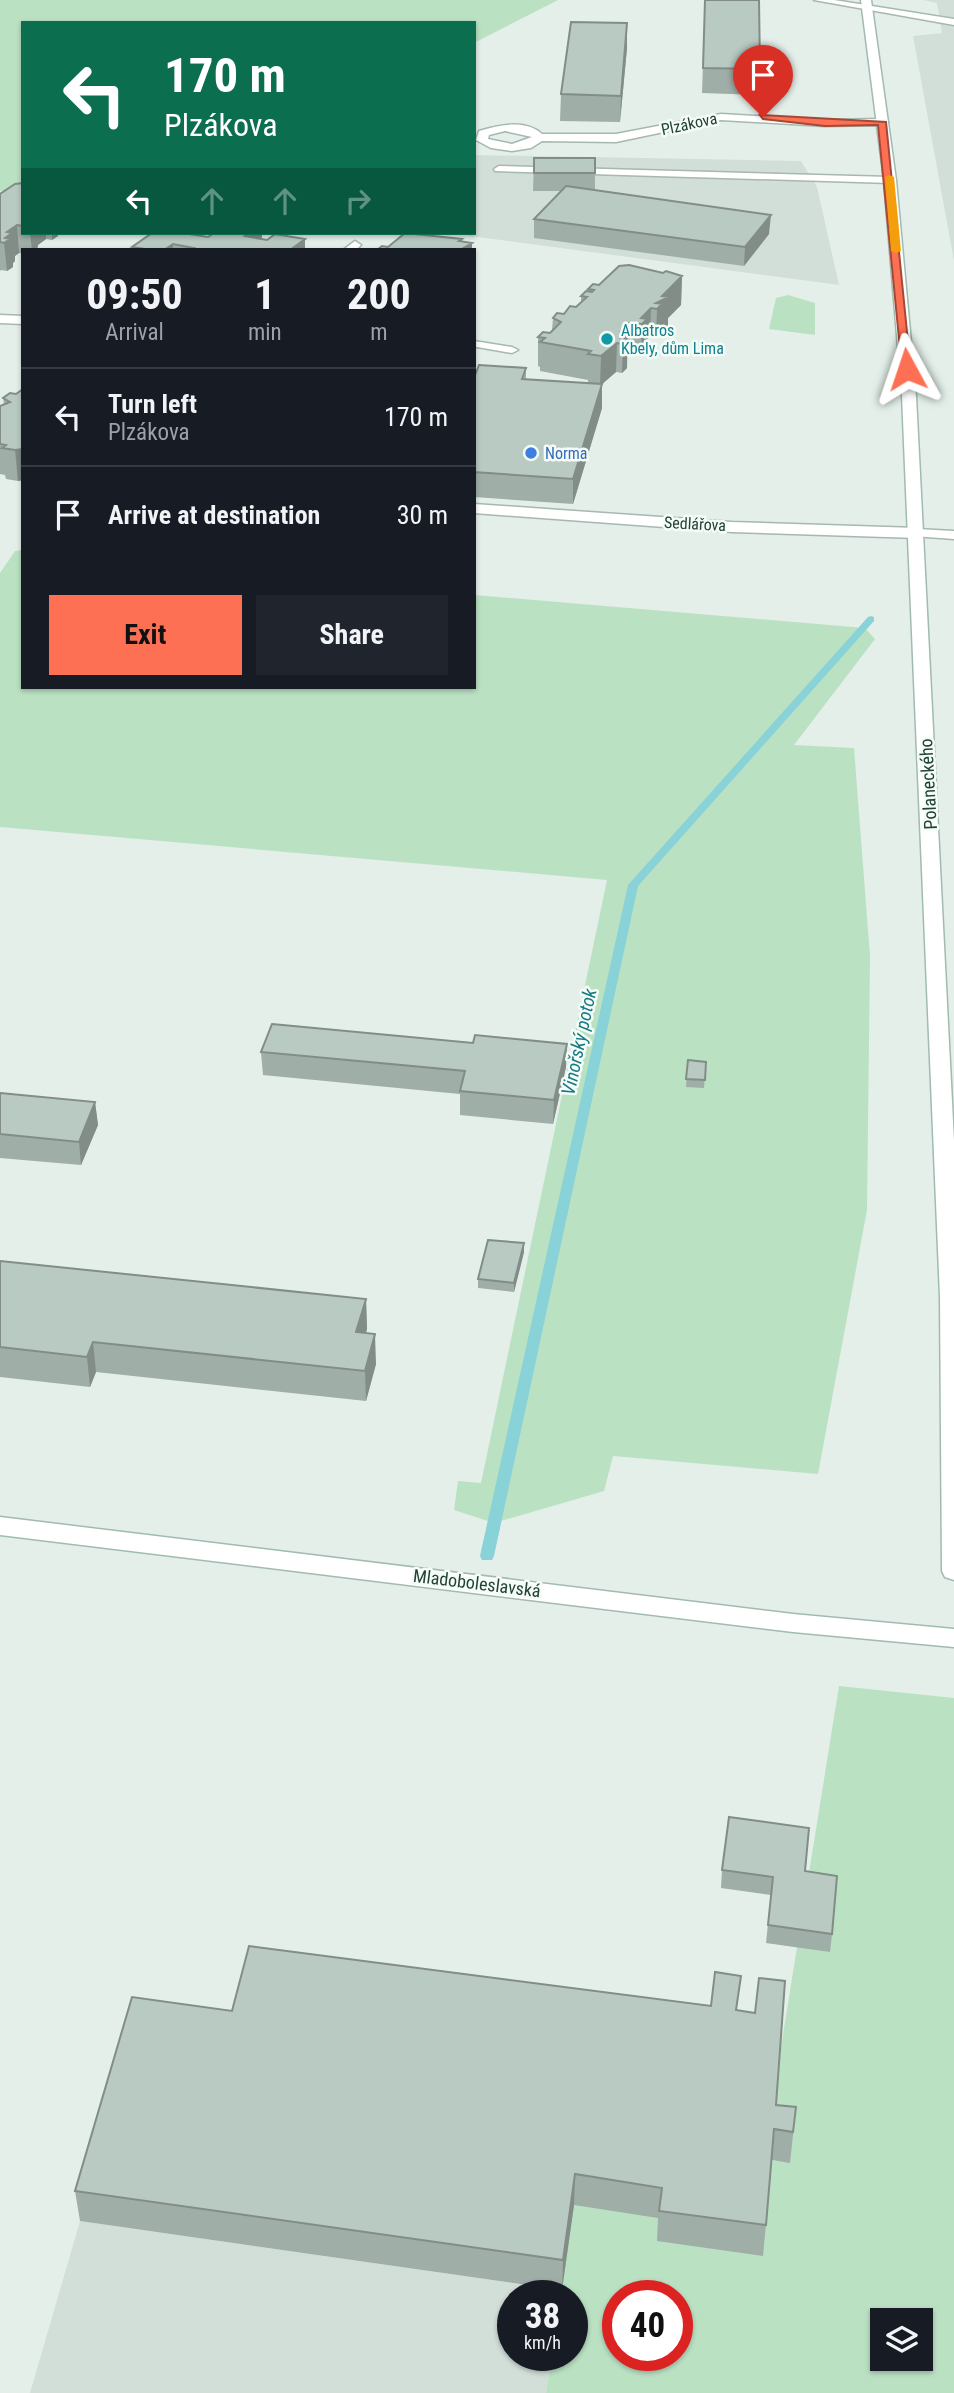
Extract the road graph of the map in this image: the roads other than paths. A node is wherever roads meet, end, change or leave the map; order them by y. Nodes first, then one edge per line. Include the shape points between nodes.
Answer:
1 (818, 0) edge
2 (866, 4) edge
3 (954, 22) edge
4 (882, 122) junction
5 (539, 137) dead end
6 (499, 169) dead end
7 (890, 180) junction
8 (0, 319) edge
9 (21, 320) edge
10 (476, 345) edge
11 (512, 350) dead end
12 (476, 508) edge
13 (916, 533) junction
14 (954, 535) edge
15 (948, 1082) edge
16 (0, 1527) edge
17 (954, 1571) edge
18 (954, 1638) edge

1 - 2 lane
2 - 3 lane
2 - 4 street, Polaneckého
4 - 5 street, Plzákova via 721,117 616,138
4 - 7 street, Polaneckého
6 - 7 lane
7 - 13 street, Polaneckého
8 - 9 street
10 - 11 lane
12 - 13 street, Sedlářova via 732,527
13 - 14 lane
13 - 15 street, Polaneckého
15 - 17 street, Polaneckého
16 - 18 street, Mladoboleslavská via 793,1623

